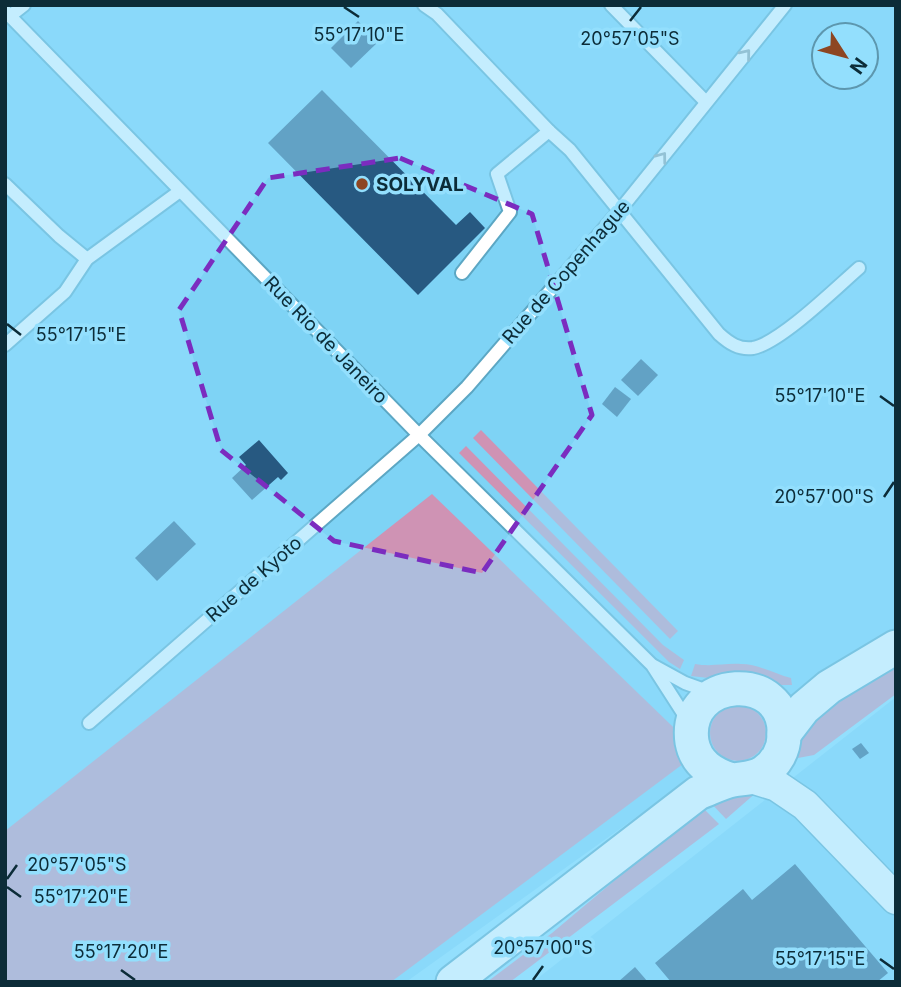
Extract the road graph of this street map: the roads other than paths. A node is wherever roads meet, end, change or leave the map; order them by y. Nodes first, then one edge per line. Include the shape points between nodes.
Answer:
1 (24, 5) edge
2 (424, 5) edge
3 (611, 5) edge
4 (785, 5) edge
5 (8, 14) edge
6 (706, 102) junction
7 (549, 131) junction
8 (5, 184) edge
9 (180, 191) junction
10 (620, 210) junction
11 (87, 259) junction
12 (859, 268) dead end
13 (463, 273) dead end
14 (5, 345) edge
15 (419, 435) junction
16 (896, 647) edge
17 (652, 665) junction
18 (828, 687) junction
19 (714, 694) junction
20 (772, 702) junction
21 (89, 723) dead end
22 (694, 742) junction
23 (783, 743) junction
24 (741, 779) junction
25 (805, 805) junction
26 (667, 816) junction
27 (896, 899) edge
28 (453, 982) edge

1 - 5 lane
2 - 7 lane
3 - 6 lane
6 -> 4 lane, Rue de Copenhague
5 - 9 lane, Rue Rio de Janeiro
10 -> 6 lane, Rue de Copenhague
7 - 10 lane
7 - 13 lane via 497,174 510,212
8 - 11 lane
9 - 11 lane
9 - 15 lane, Rue Rio de Janeiro
10 - 12 lane via 719,334 740,347 764,345 781,334
10 - 15 lane, Rue de Copenhague via 467,387
11 - 14 lane via 65,292
15 - 17 lane, Rue Rio de Janeiro
15 - 21 lane, Rue de Kyoto
16 - 18 main road
17 - 19 lane, Rue Rio de Janeiro
17 - 22 lane, Rue Rio de Janeiro via 673,695
18 - 20 main road
18 - 23 main road via 804,708
19 - 20 main road via 744,687
19 - 22 main road via 696,713
20 - 23 main road via 783,722
22 - 24 main road via 715,775
22 - 26 main road
23 - 24 main road via 763,773
23 - 25 street via 787,778
24 - 25 street via 777,786
24 - 26 main road via 698,793
25 - 27 street
26 - 28 main road

